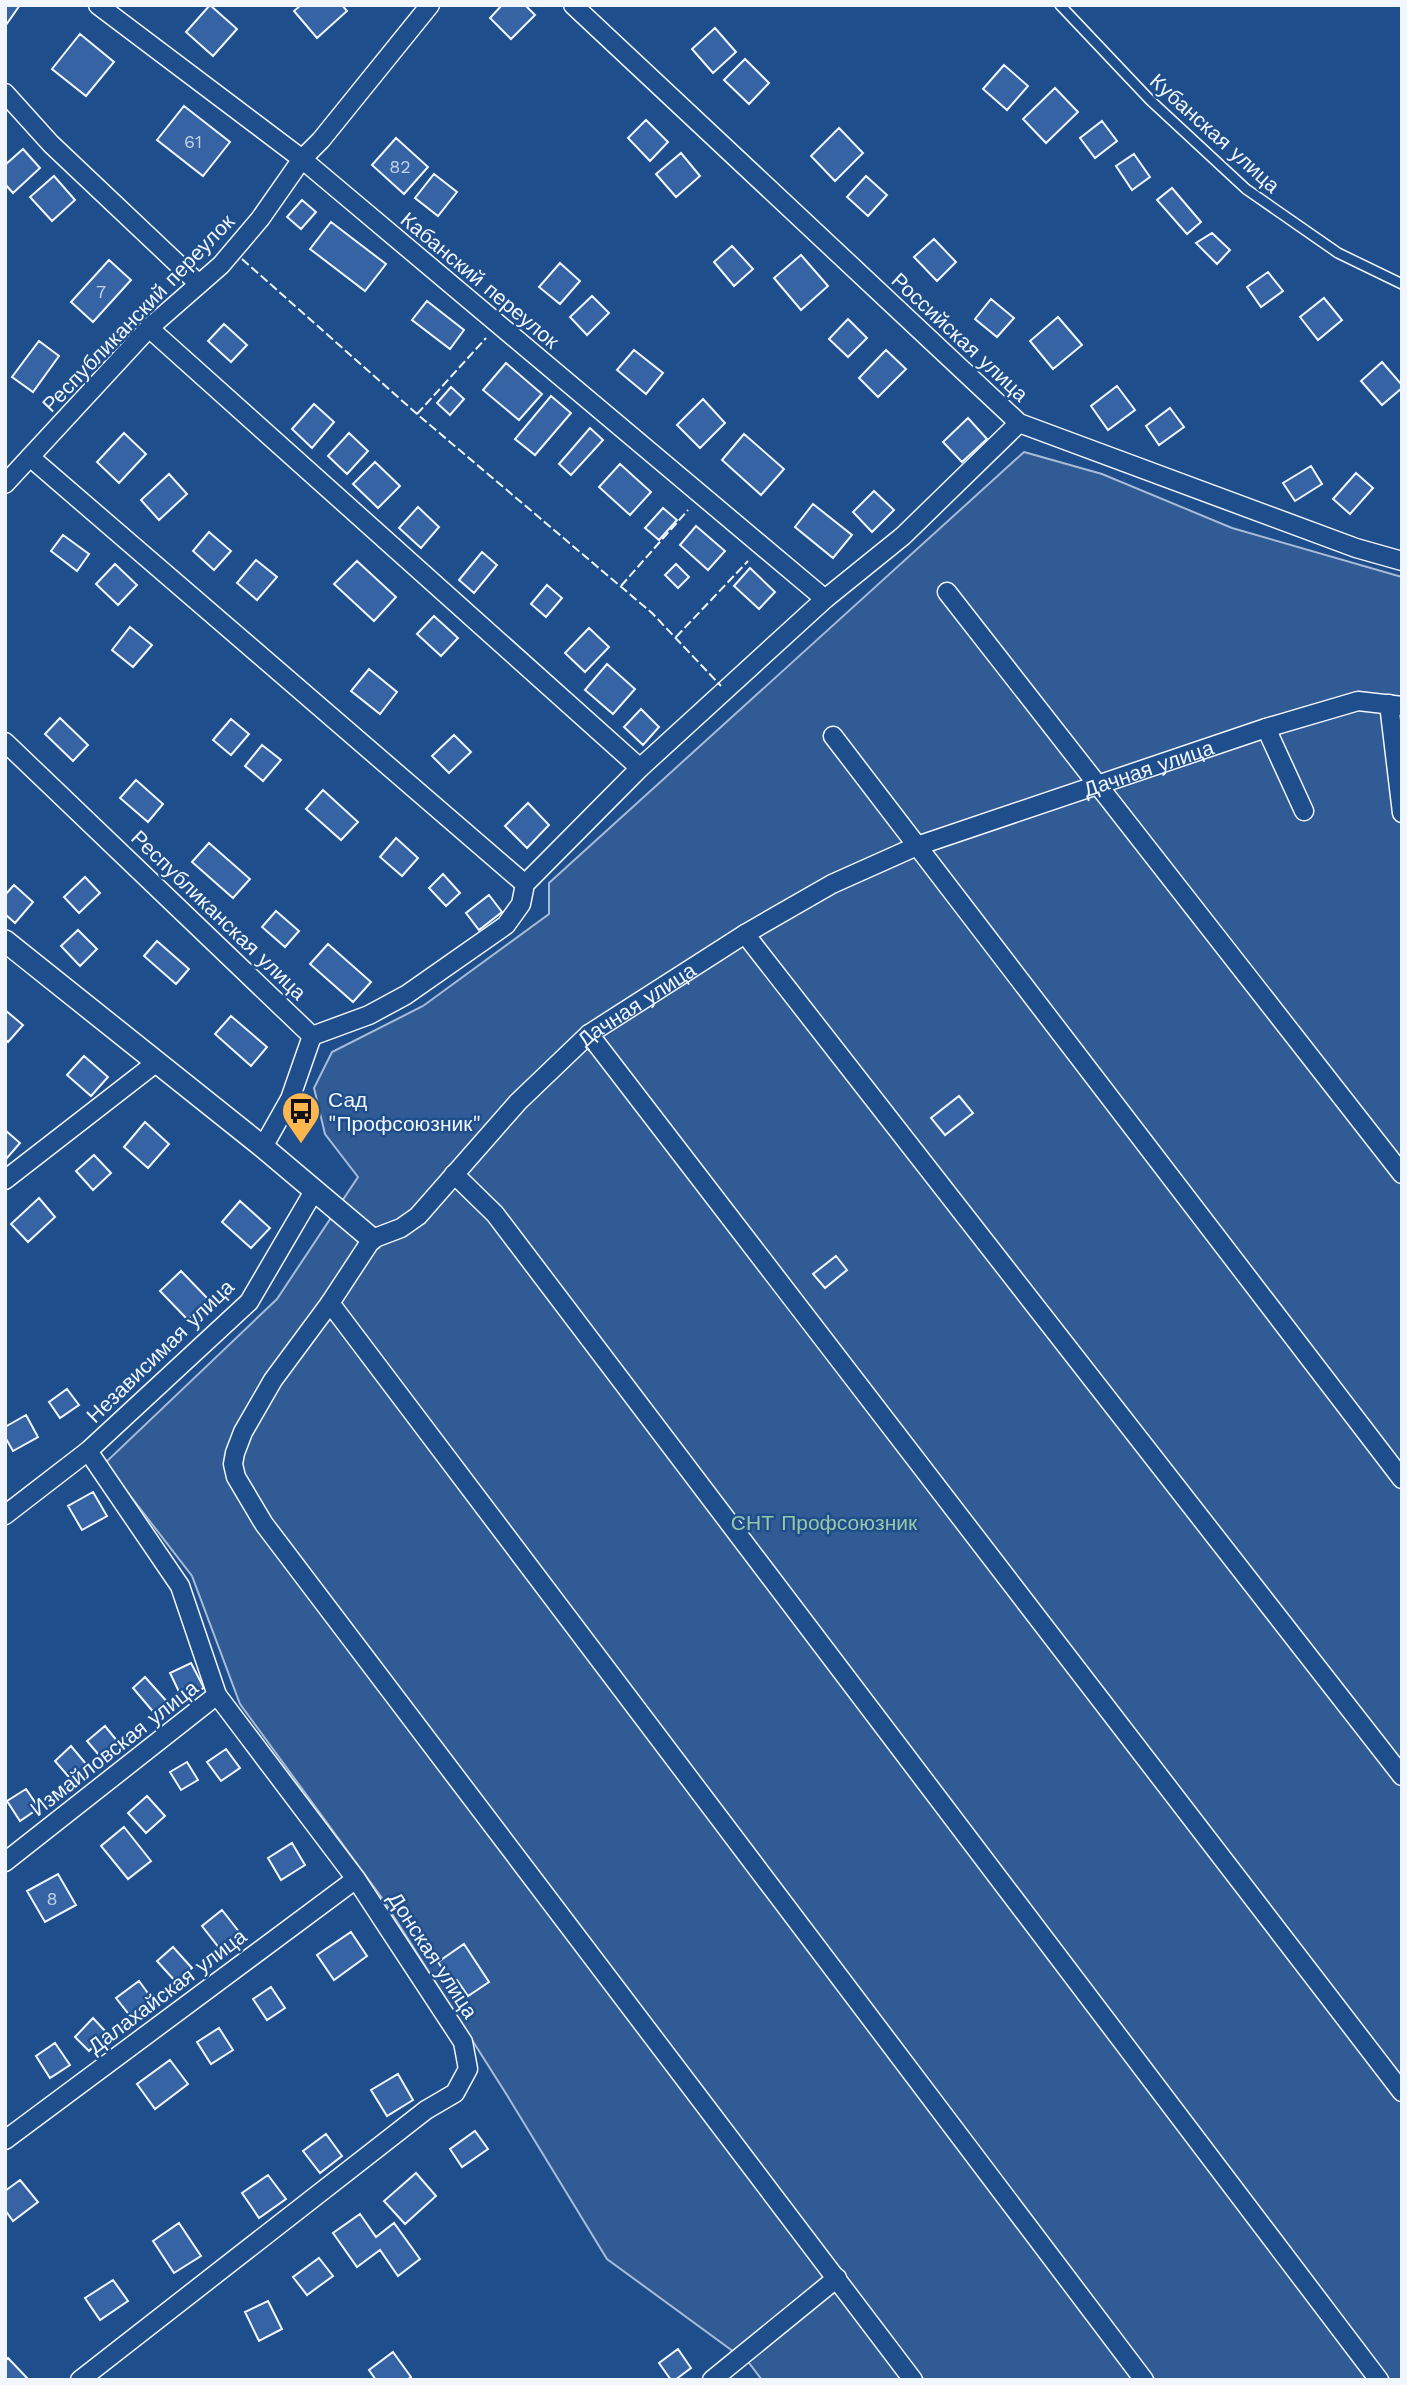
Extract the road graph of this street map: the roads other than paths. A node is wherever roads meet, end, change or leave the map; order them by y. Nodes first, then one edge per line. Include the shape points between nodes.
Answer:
1 (97, 5) edge
2 (430, 5) edge
3 (573, 5) edge
4 (1060, 5) edge
5 (5, 93) edge
6 (302, 159) junction
7 (199, 284) junction
8 (1402, 284) edge
9 (149, 328) junction
10 (1019, 423) junction
11 (30, 457) junction
12 (5, 484) edge
13 (1402, 561) edge
14 (947, 592) dead end
15 (825, 599) junction
16 (1396, 705) edge
17 (1266, 728) junction
18 (833, 736) dead end
19 (5, 742) edge
20 (640, 768) junction
21 (1096, 784) junction
22 (1304, 811) dead end
23 (1402, 813) edge
24 (917, 846) junction
25 (525, 884) junction
26 (745, 934) junction
27 (10, 951) edge
28 (589, 1034) junction
29 (312, 1036) junction
30 (157, 1062) junction
31 (263, 1147) junction
32 (454, 1174) junction
33 (1402, 1174) edge
34 (5, 1180) edge
35 (314, 1191) junction
36 (372, 1239) junction
37 (331, 1303) junction
38 (88, 1451) junction
39 (1402, 1479) edge
40 (5, 1515) edge
41 (217, 1695) junction
42 (1402, 1776) edge
43 (5, 1862) edge
44 (356, 1879) junction
45 (1402, 2092) edge
46 (5, 2140) edge
47 (837, 2278) junction
48 (80, 2380) edge
49 (712, 2380) edge
50 (913, 2380) edge
51 (1144, 2380) edge
52 (1380, 2380) edge

1 - 6 street, Кабанский переулок
2 - 6 street, Республиканский переулок
3 - 10 street, Российская улица
4 - 8 lane, Кубанская улица via 1150,100 1246,189 1338,253
5 - 7 street via 51,144
6 - 7 street, Республиканский переулок via 260,219
6 - 15 street, Кабанский переулок
7 - 9 street, Республиканский переулок
9 - 11 street, Республиканский переулок
9 - 20 street
10 - 13 street, Российская улица
10 - 15 street via 903,536
11 - 12 street, Республиканский переулок
11 - 25 street
14 - 21 street
15 - 20 street
16 - 17 street, Дачная улица via 1358,701
16 - 23 street
17 - 21 street, Дачная улица
17 - 22 street
18 - 24 street
19 - 29 street, Республиканская улица
20 - 25 street
21 - 24 street, Дачная улица
21 - 33 street
24 - 26 street, Дачная улица via 832,884
24 - 39 street
25 - 29 street via 521,904 506,925 406,995 369,1015
26 - 28 street, Дачная улица
26 - 42 street
27 - 30 street
28 - 32 street, Дачная улица via 518,1102
28 - 45 street
29 - 31 street via 290,1099
30 - 31 street
30 - 34 street
31 - 35 street
32 - 36 street, Дачная улица via 418,1216
32 - 52 street via 495,1214
35 - 36 street
35 - 38 street, Независимая улица via 249,1302
36 - 37 street
37 - 47 street via 273,1380 243,1432 233,1464 236,1477 264,1524
37 - 51 street
38 - 40 street, Независимая улица
38 - 41 street, Донская улица via 180,1586
41 - 43 street, Измайловская улица
41 - 44 street, Донская улица
44 - 46 street, Далахайская улица
44 - 48 street, Донская улица via 463,2042 468,2069 455,2093 426,2110
47 - 49 street
47 - 50 street

